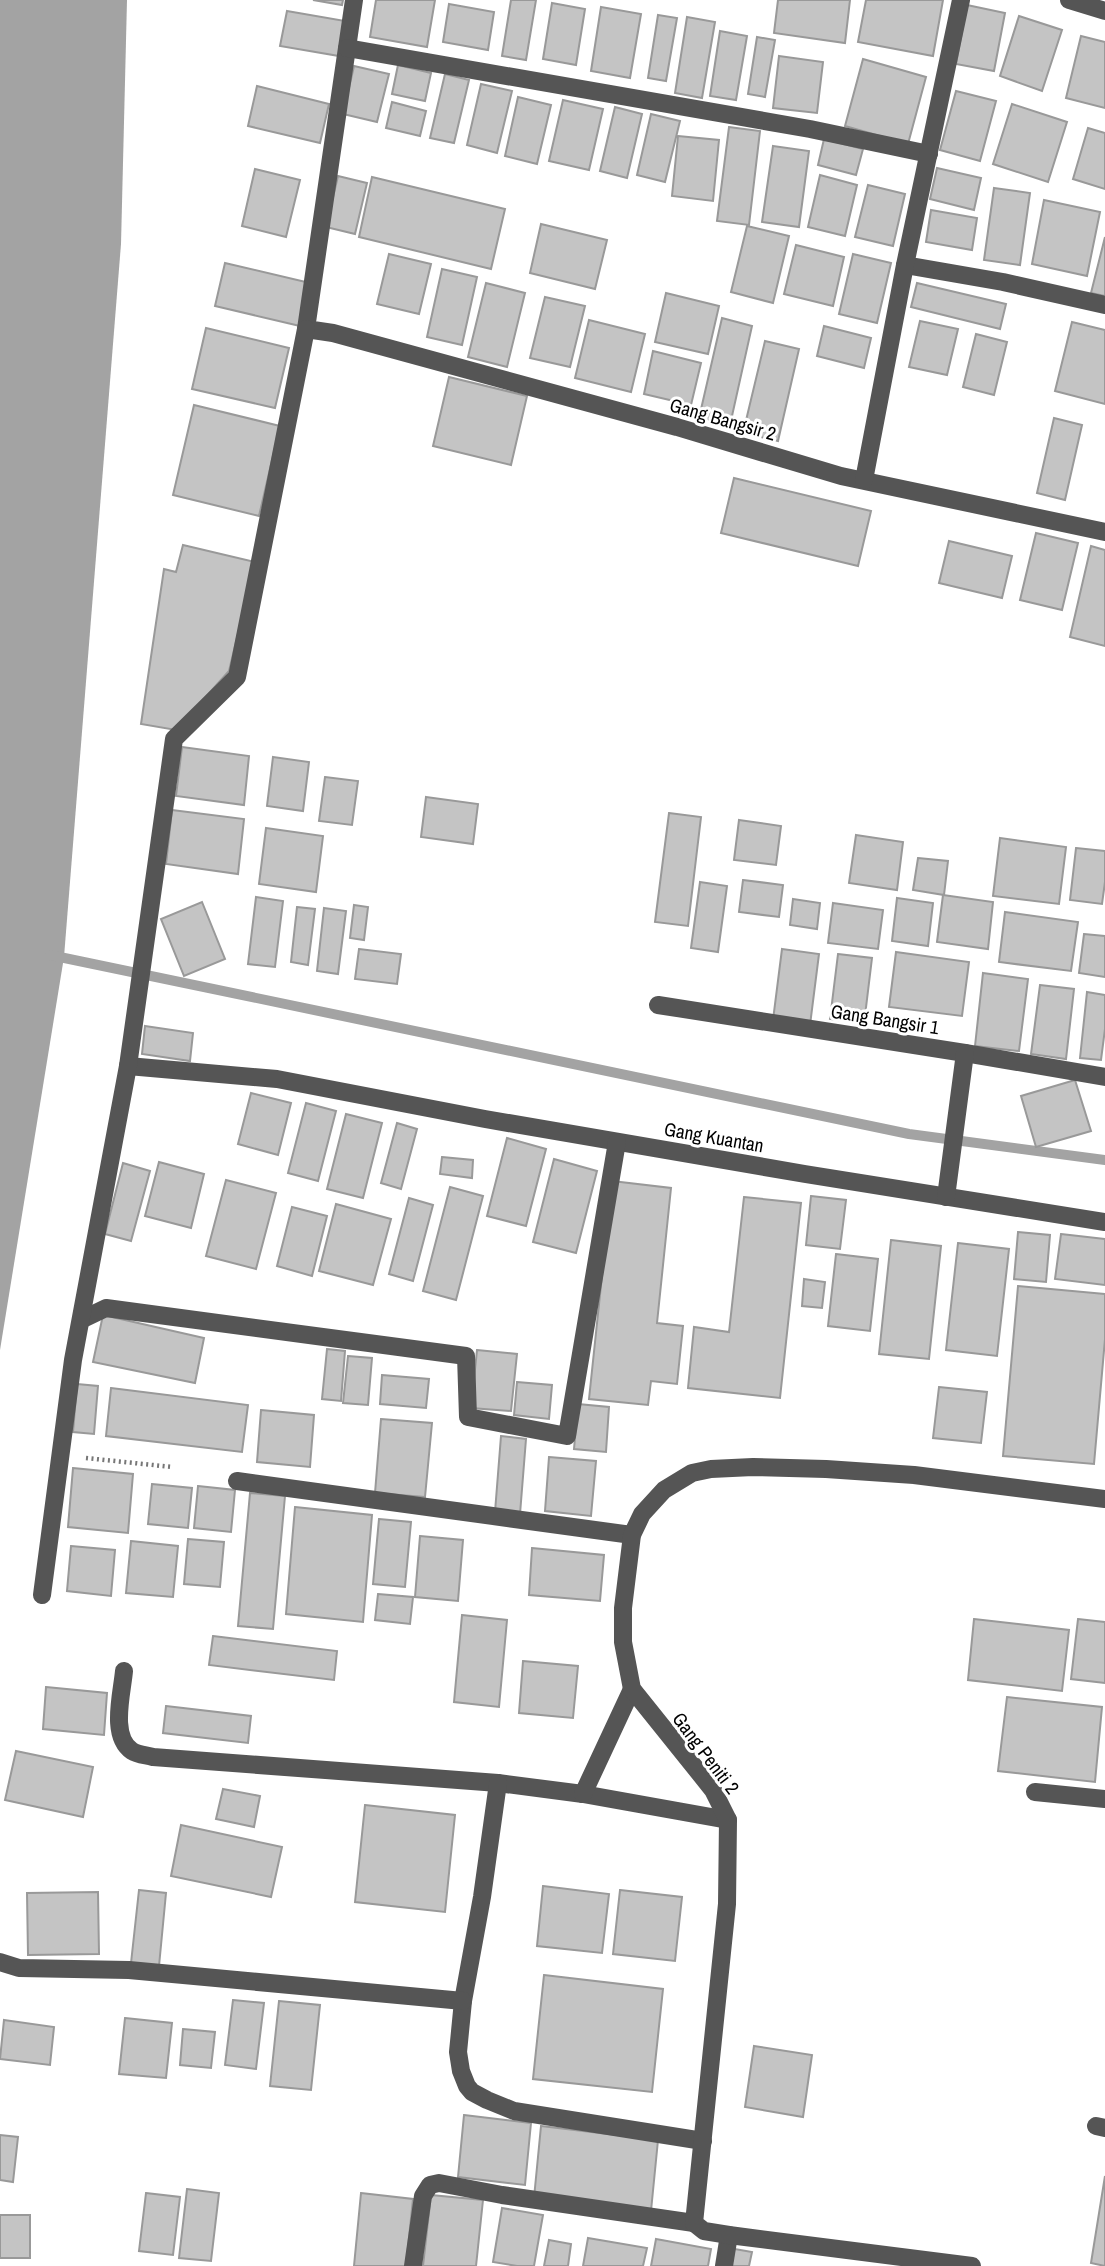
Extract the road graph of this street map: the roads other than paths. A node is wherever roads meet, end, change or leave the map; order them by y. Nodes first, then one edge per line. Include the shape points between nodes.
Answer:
1 (354, 0) edge
2 (961, 0) edge
3 (1069, 0) edge
4 (1105, 11) edge
5 (347, 48) junction
6 (929, 154) junction
7 (905, 265) junction
8 (1105, 305) edge
9 (306, 329) junction
10 (864, 480) junction
11 (1105, 532) edge
12 (658, 1005) dead end
13 (965, 1053) junction
14 (128, 1066) junction
15 (1105, 1077) edge
16 (617, 1142) junction
17 (946, 1197) junction
18 (1105, 1222) edge
19 (81, 1320) junction
20 (237, 1481) dead end
21 (1105, 1499) edge
22 (632, 1535) junction
23 (42, 1595) dead end
24 (124, 1671) dead end
25 (632, 1689) junction
26 (498, 1783) junction
27 (1035, 1792) dead end
28 (583, 1794) junction
29 (1105, 1799) edge
30 (728, 1820) junction
31 (0, 1962) edge
32 (463, 2001) junction
33 (703, 2141) junction
34 (694, 2223) junction
35 (729, 2235) junction
36 (413, 2266) edge
37 (724, 2266) edge
38 (972, 2266) edge

1 - 5 street
2 - 6 street
3 - 4 street
5 - 6 street
5 - 9 street
6 - 7 street
7 - 8 street
7 - 10 street
9 - 10 street, Gang Bangsir 2
9 - 14 street via 237,677 174,738
10 - 11 street, Gang Bangsir 2
12 - 13 street, Gang Bangsir 1
13 - 15 street, Gang Bangsir 1
13 - 17 street
14 - 16 street, Gang Kuantan via 277,1079
14 - 19 street
16 - 17 street, Gang Kuantan
16 - 19 street via 567,1436 468,1417 466,1356 106,1308
17 - 18 street, Gang Kuantan
19 - 23 street
20 - 22 street
21 - 22 street, Gang Peniti 2 via 901,1474 711,1469 682,1478 664,1490 642,1514
22 - 25 street, Gang Peniti 2 via 623,1642
24 - 26 street via 120,1734 136,1753
25 - 28 street
25 - 30 street, Gang Peniti 2 via 713,1790
26 - 28 street
26 - 32 street
27 - 29 street
28 - 30 street
30 - 33 street, Gang Peniti 2 via 727,1903
31 - 32 street via 19,1968 130,1970
32 - 33 street via 458,2052 467,2086 478,2096 531,2115
33 - 34 street, Gang Peniti 2
34 - 35 street via 704,2231
34 - 36 street via 439,2183 430,2185 424,2196
35 - 37 street
35 - 38 street

